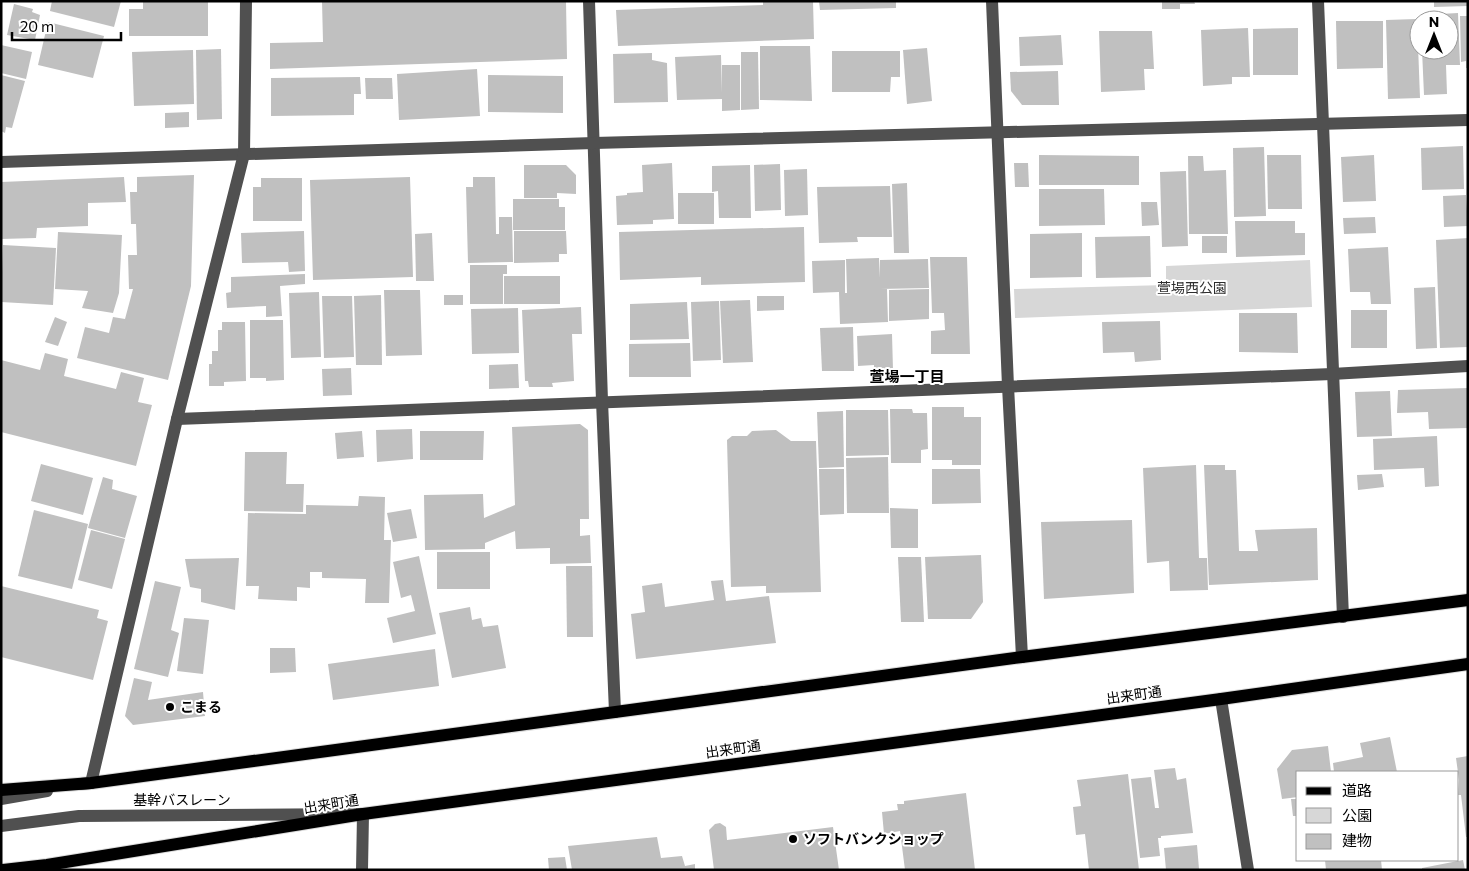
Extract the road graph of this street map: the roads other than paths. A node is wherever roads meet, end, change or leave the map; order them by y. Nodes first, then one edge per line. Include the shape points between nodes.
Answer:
1 (246, 1) edge
2 (590, 1) edge
3 (992, 1) edge
4 (1318, 1) edge
5 (1468, 120) edge
6 (1323, 124) junction
7 (997, 134) junction
8 (594, 144) junction
9 (244, 154) junction
10 (1, 162) edge
11 (1468, 366) edge
12 (1332, 374) junction
13 (1008, 386) junction
14 (602, 401) junction
15 (177, 419) junction
16 (1468, 600) edge
17 (1343, 617) junction
18 (1022, 657) junction
19 (1468, 664) edge
20 (1221, 699) junction
21 (615, 712) junction
22 (91, 783) junction
23 (1, 790) edge
24 (1, 800) edge
25 (363, 814) junction
26 (1, 826) edge
27 (47, 867) edge
28 (3, 870) edge
29 (362, 870) edge
30 (1248, 870) edge

1 - 9 street
2 - 8 street
3 - 7 street
4 - 6 street
5 - 6 street
6 - 7 street
6 - 12 street
7 - 8 street
7 - 13 street
8 - 9 street
8 - 14 street
9 - 10 street
9 - 15 street
11 - 12 street
12 - 13 street
12 - 17 street
13 - 14 street
13 - 18 street
14 - 15 street
14 - 21 street
15 - 22 street
16 - 17 main road
17 - 18 main road
18 - 21 main road
19 - 20 main road, 出来町通
20 - 25 main road, 出来町通
20 - 30 street
21 - 22 main road
22 - 23 main road
22 - 24 street
25 - 26 street, 基幹バスレーン via 79,816
25 - 27 main road, 出来町通
25 - 29 street
27 - 28 main road, 出来町通

